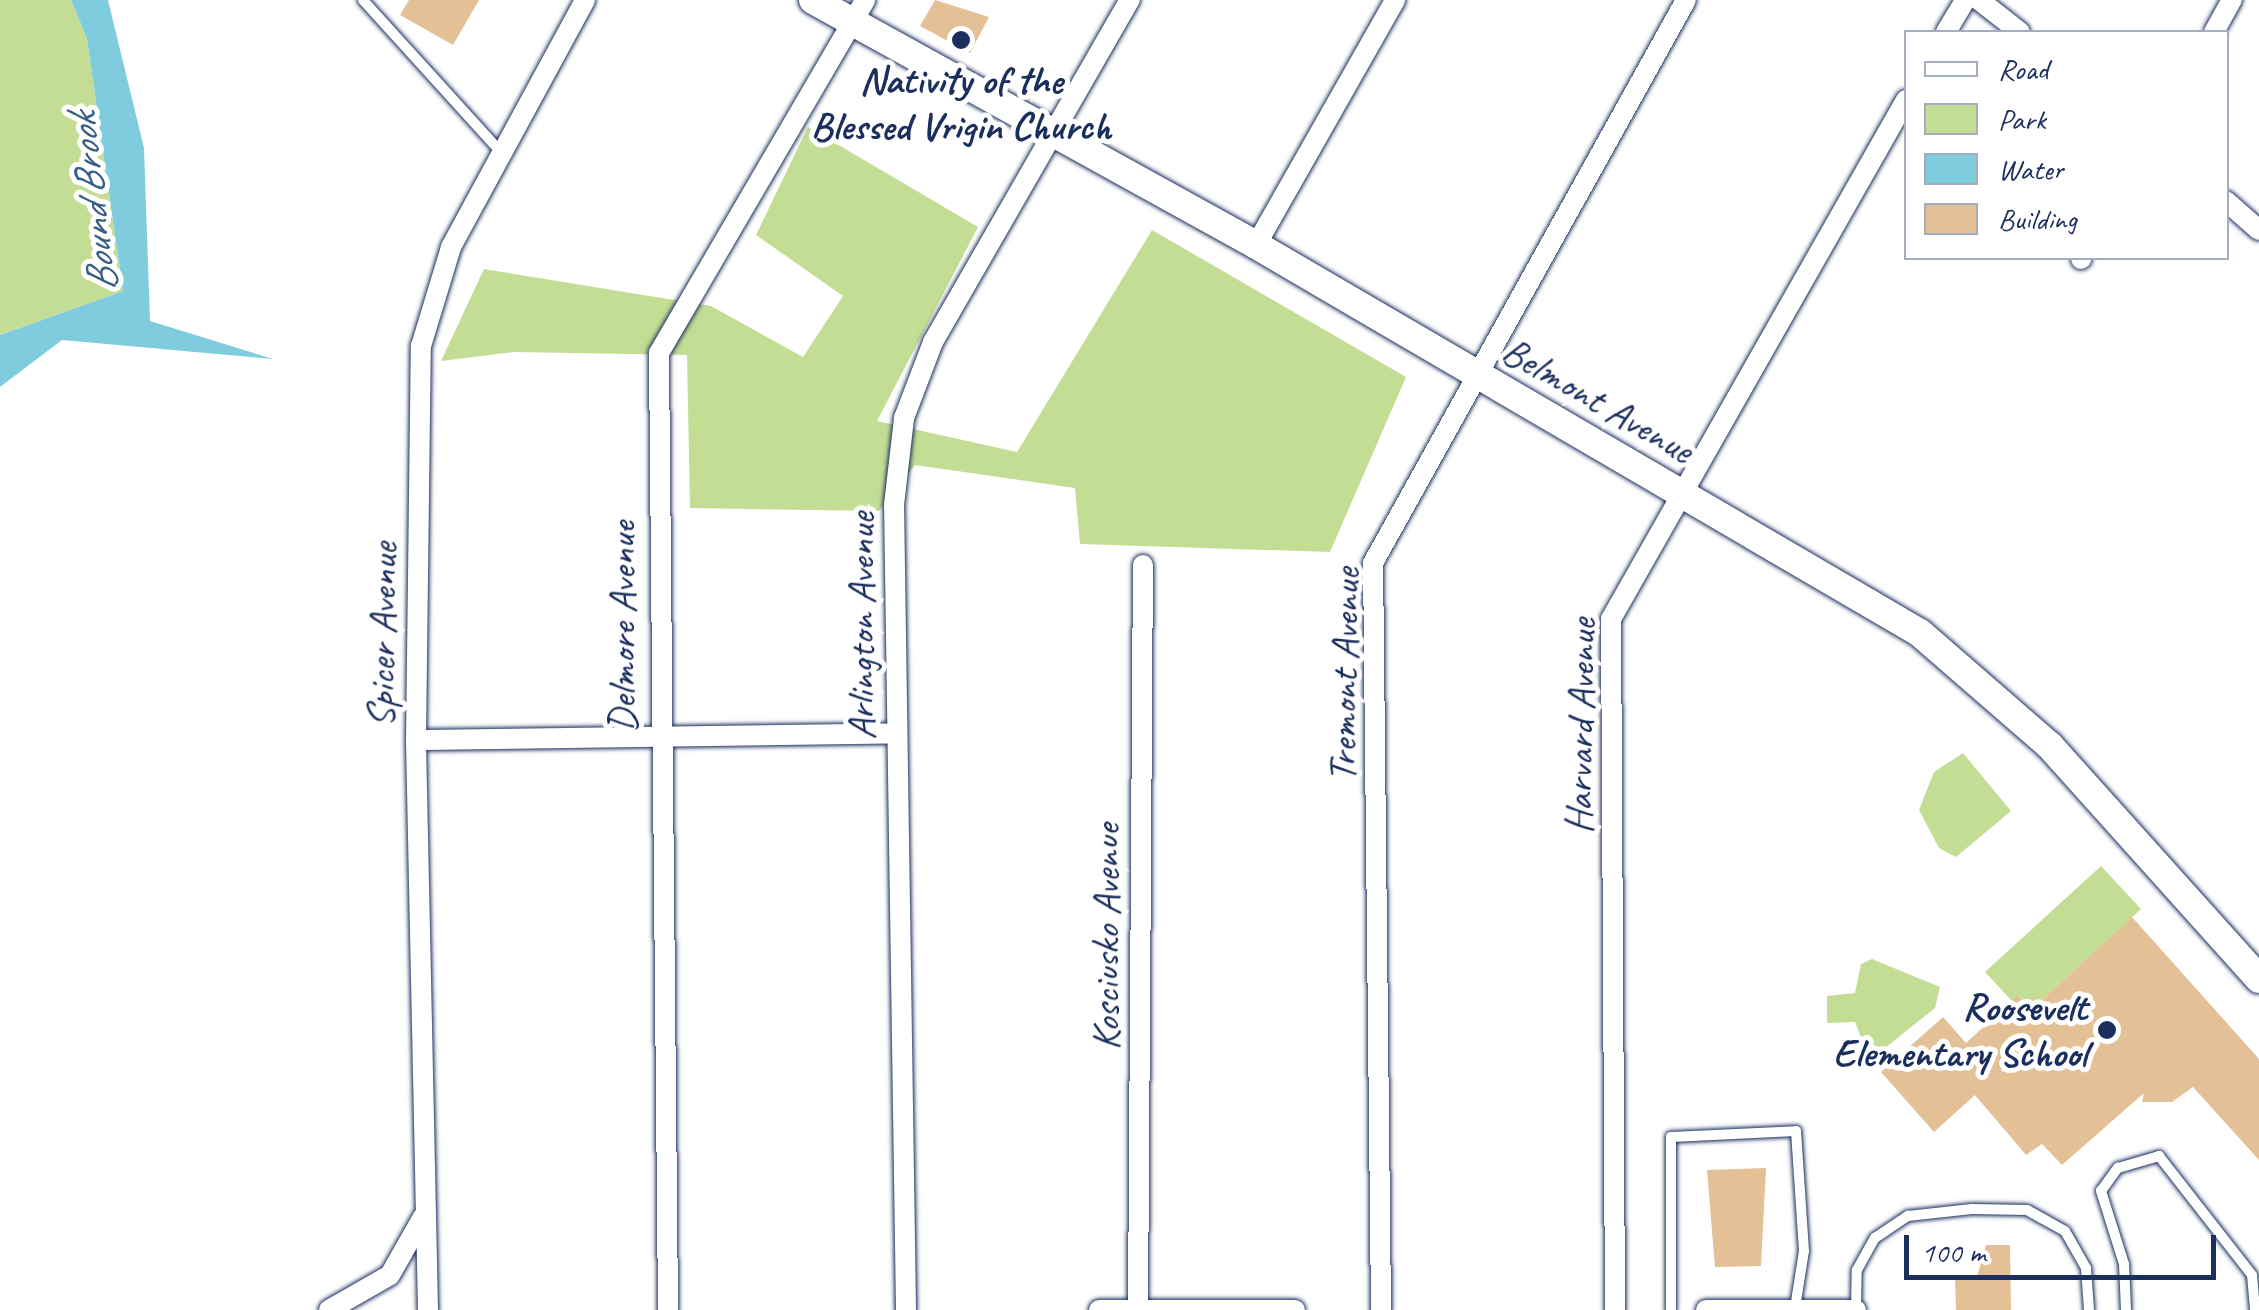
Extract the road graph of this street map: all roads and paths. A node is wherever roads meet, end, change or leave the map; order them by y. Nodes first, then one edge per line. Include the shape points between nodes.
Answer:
1 (363, 0) edge
2 (585, 0) edge
3 (813, 0) edge
4 (1130, 0) edge
5 (1395, 0) edge
6 (1686, 0) edge
7 (1965, 0) edge
8 (1978, 0) edge
9 (2232, 0) edge
10 (859, 12) edge
11 (1947, 30) edge
12 (2017, 30) edge
13 (2215, 30) edge
14 (1904, 103) edge
15 (1054, 132) junction
16 (500, 151) junction
17 (2229, 204) edge
18 (2259, 230) edge
19 (1256, 244) junction
20 (1472, 374) junction
21 (1679, 492) junction
22 (1143, 565) dead end
23 (896, 733) junction
24 (416, 740) junction
25 (658, 741) junction
26 (2259, 979) edge
27 (426, 1210) junction
28 (1799, 1308) edge
29 (1856, 1309) edge
30 (329, 1310) edge
31 (428, 1310) edge
32 (668, 1310) edge
33 (906, 1310) edge
34 (1099, 1310) edge
35 (1138, 1310) edge
36 (1295, 1310) edge
37 (1381, 1310) edge
38 (1615, 1310) edge
39 (1671, 1310) edge
40 (1706, 1310) edge
41 (2088, 1310) edge
42 (2126, 1310) edge
43 (2255, 1310) edge

1 - 16 lane
2 - 16 street, Spicer Avenue
3 - 10 street, Belmont Avenue
4 - 15 street, Arlington Avenue
5 - 19 street
6 - 20 street, Tremont Avenue
7 - 11 street
8 - 12 street
9 - 13 street
10 - 15 street, Belmont Avenue
10 - 25 street, Delmore Avenue via 659,352
14 - 21 street, Harvard Avenue
15 - 19 street, Belmont Avenue
15 - 23 street, Arlington Avenue via 933,342 904,418 894,505
16 - 24 street, Spicer Avenue via 451,247 421,346
17 - 18 street
19 - 20 street, Belmont Avenue
20 - 21 street, Belmont Avenue
20 - 37 street, Tremont Avenue via 1373,563
21 - 26 street, Belmont Avenue via 1848,587 1987,687
21 - 38 street, Harvard Avenue via 1611,618
22 - 35 street, Kosciusko Avenue
23 - 25 street
23 - 33 street, Arlington Avenue
24 - 25 street
24 - 27 street, Spicer Avenue
25 - 32 street, Delmore Avenue
27 - 30 street via 390,1275
27 - 31 street, Spicer Avenue
28 - 29 street
28 - 39 lane via 1804,1251 1796,1131 1671,1137
28 - 40 street
29 - 41 lane via 1857,1270 1875,1238 1908,1216 1972,1209 2027,1210 2065,1231 2086,1268
34 - 35 street
35 - 36 street
42 - 43 lane via 2124,1264 2101,1192 2118,1168 2160,1156 2252,1276

